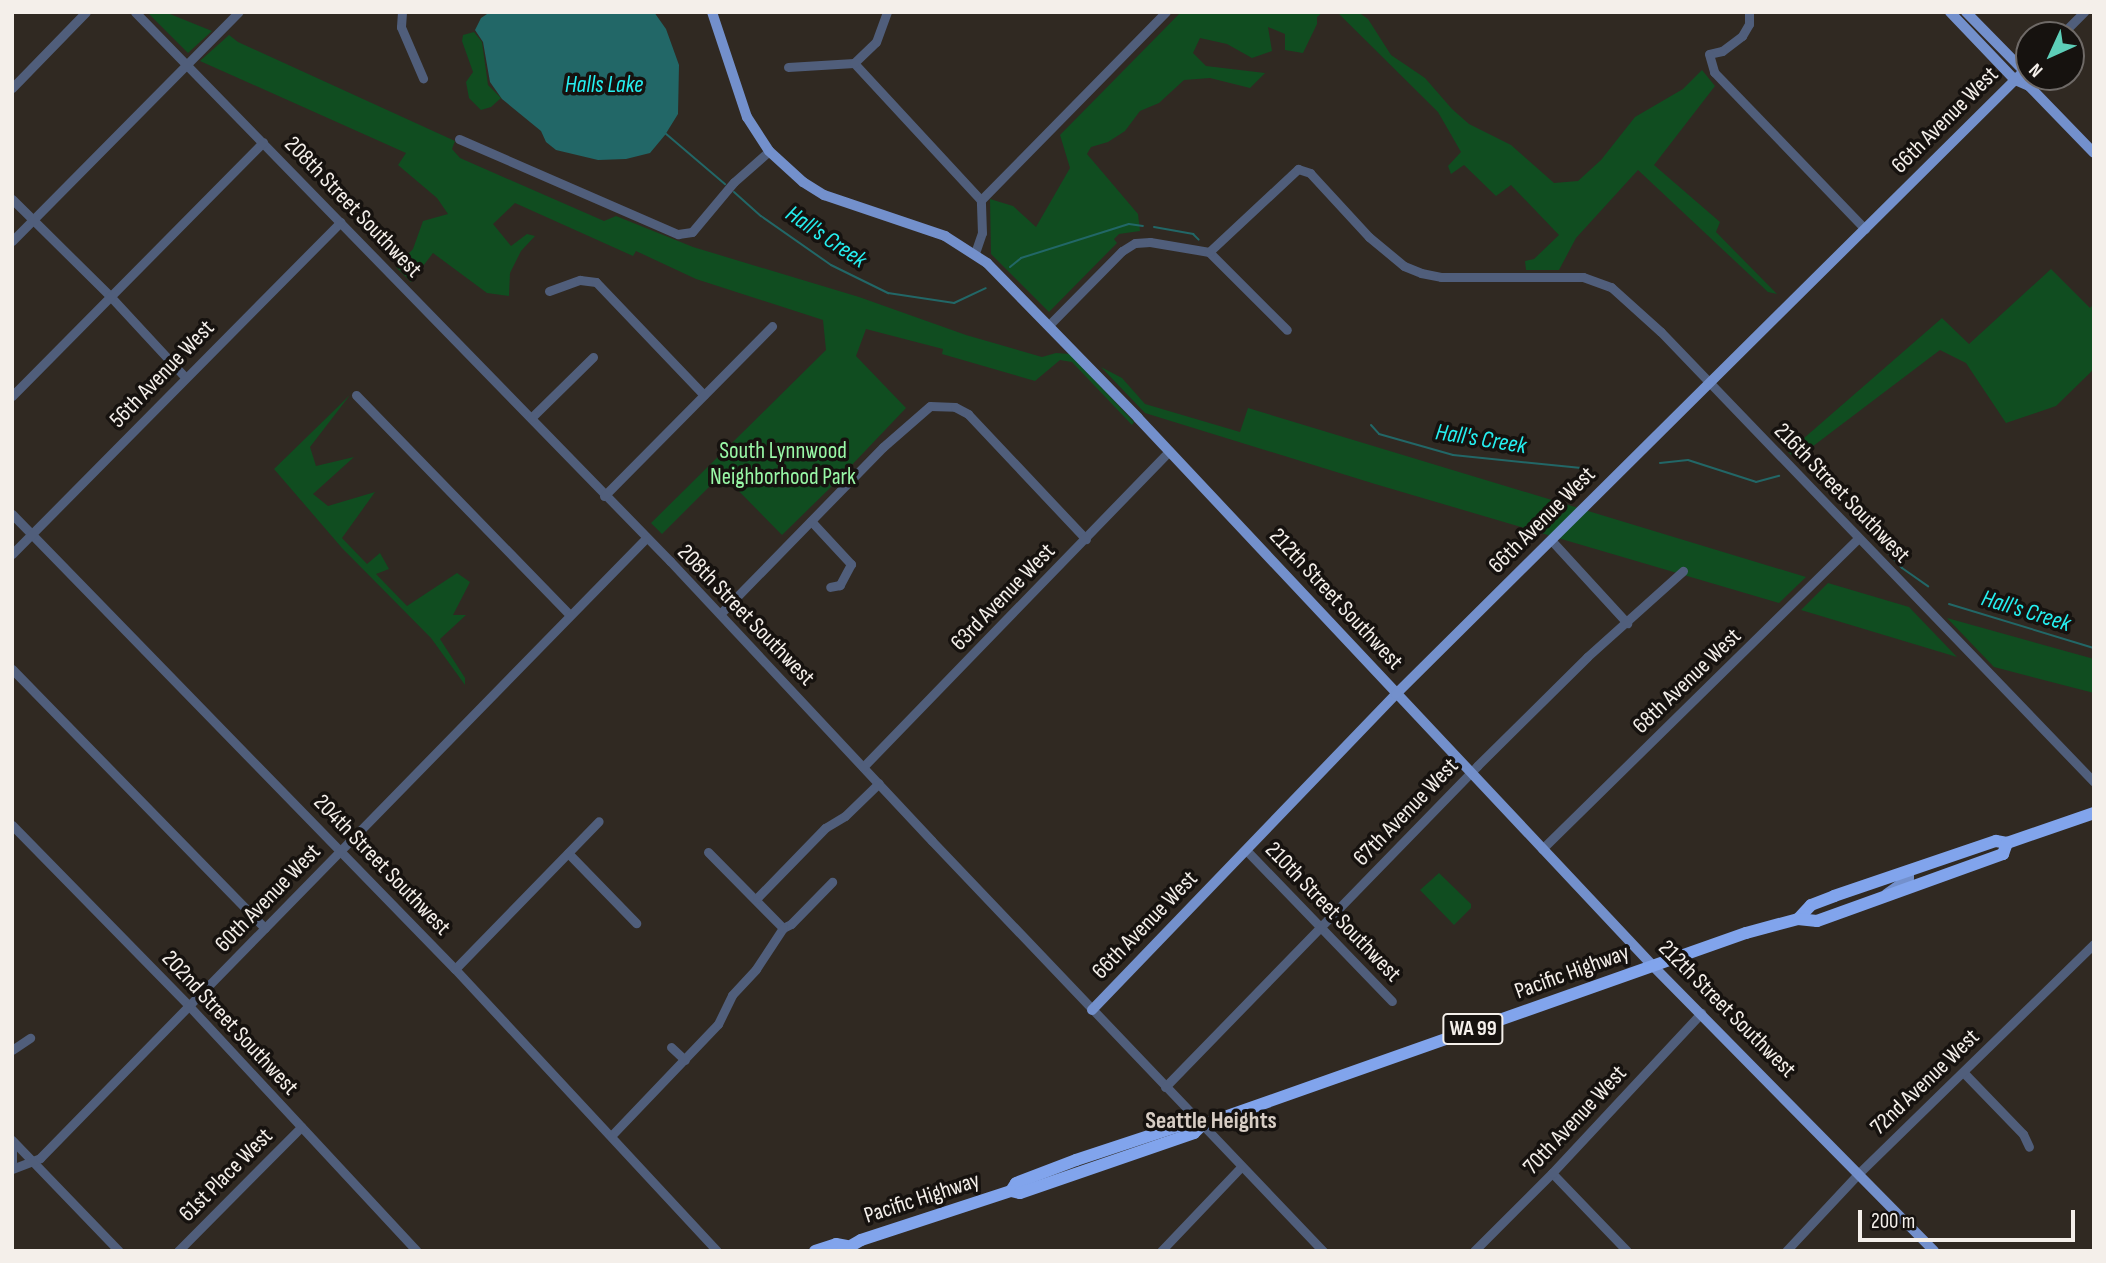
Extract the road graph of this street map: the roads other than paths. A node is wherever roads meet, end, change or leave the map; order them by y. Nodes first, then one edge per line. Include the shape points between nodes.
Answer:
1 (86, 12) edge
2 (135, 12) edge
3 (239, 12) edge
4 (402, 12) edge
5 (712, 12) edge
6 (887, 12) edge
7 (1166, 12) edge
8 (1749, 12) edge
9 (1950, 12) edge
10 (1966, 12) edge
11 (2015, 58) edge
12 (854, 63) junction
13 (187, 65) junction
14 (788, 67) dead end
15 (423, 78) dead end
16 (2015, 80) joint
17 (12, 88) edge
18 (2034, 91) edge
19 (459, 139) dead end
20 (262, 142) junction
21 (769, 151) junction
22 (2094, 153) edge
23 (12, 199) edge
24 (981, 200) junction
25 (33, 220) junction
26 (341, 222) junction
27 (1865, 229) junction
28 (12, 241) edge
29 (1209, 252) junction
30 (975, 253) junction
31 (550, 291) dead end
32 (110, 296) junction
33 (1049, 325) junction
34 (772, 326) dead end
35 (1287, 330) dead end
36 (593, 357) dead end
37 (185, 377) junction
38 (1710, 383) junction
39 (356, 395) dead end
40 (704, 395) junction
41 (12, 396) edge
42 (531, 418) junction
43 (1169, 451) junction
44 (604, 496) junction
45 (12, 514) edge
46 (811, 521) junction
47 (32, 535) junction
48 (646, 538) junction
49 (1086, 539) junction
50 (1858, 539) junction
51 (1551, 540) junction
52 (12, 554) edge
53 (1682, 571) dead end
54 (830, 587) dead end
55 (719, 614) junction
56 (570, 615) junction
57 (1627, 623) junction
58 (12, 669) edge
59 (1396, 694) junction
60 (863, 767) junction
61 (1470, 773) junction
62 (2094, 782) edge
63 (879, 783) junction
64 (2094, 813) edge
65 (599, 821) dead end
66 (12, 825) edge
67 (2007, 843) junction
68 (1542, 849) junction
69 (342, 850) junction
70 (1246, 850) junction
71 (708, 852) dead end
72 (568, 853) junction
73 (1909, 872) junction
74 (832, 882) dead end
75 (1884, 896) junction
76 (757, 898) junction
77 (1798, 919) junction
78 (636, 923) dead end
79 (265, 928) junction
80 (783, 928) junction
81 (1320, 929) junction
82 (2094, 944) edge
83 (1653, 966) junction
84 (455, 969) junction
85 (1392, 1001) dead end
86 (190, 1007) junction
87 (1093, 1010) junction
88 (1701, 1013) junction
89 (30, 1038) dead end
90 (671, 1047) dead end
91 (12, 1050) edge
92 (685, 1060) junction
93 (1964, 1073) junction
94 (1166, 1087) junction
95 (1202, 1125) junction
96 (301, 1127) junction
97 (611, 1136) junction
98 (12, 1140) edge
99 (12, 1146) edge
100 (2029, 1147) dead end
101 (12, 1162) edge
102 (33, 1162) junction
103 (1241, 1167) junction
104 (12, 1169) edge
105 (1552, 1173) junction
106 (1859, 1173) junction
107 (1044, 1179) junction
108 (844, 1248) edge
109 (118, 1251) edge
110 (178, 1251) edge
111 (416, 1251) edge
112 (717, 1251) edge
113 (815, 1251) edge
114 (1161, 1251) edge
115 (1322, 1251) edge
116 (1474, 1251) edge
117 (1627, 1251) edge
118 (1786, 1251) edge
119 (1934, 1251) edge

1 - 17 street
2 - 13 street, 208th Street Southwest
3 - 13 street
4 - 15 street via 401,27
5 - 21 main road, 212th Street Southwest via 747,117
6 - 12 street via 876,42
7 - 24 street
8 - 27 street via 1742,36 1722,51 1709,54 1714,72
9 - 16 main road
10 - 11 main road
12 - 14 street
12 - 24 street
13 - 20 street, 208th Street Southwest
13 - 25 street
16 - 27 main road, 66th Avenue West
18 - 22 main road
19 - 21 street via 678,234 692,233 734,182
20 - 26 street, 208th Street Southwest
20 - 32 street
21 - 30 main road, 212th Street Southwest via 824,195 917,225
23 - 25 street
24 - 30 street via 982,233
25 - 28 street
25 - 32 street
26 - 37 street, 56th Avenue West
26 - 42 street, 208th Street Southwest
27 - 38 main road, 66th Avenue West
29 - 33 street via 1135,243
29 - 35 street
29 - 38 street, 216th Street Southwest via 1301,169 1404,266 1441,277 1583,276 1611,287
30 - 33 main road, 212th Street Southwest
31 - 40 street via 580,280 596,282
32 - 37 street
32 - 41 street
33 - 43 main road, 212th Street Southwest
34 - 40 street
36 - 42 street
37 - 47 street, 56th Avenue West
38 - 50 street, 216th Street Southwest
38 - 51 main road, 66th Avenue West
39 - 56 street
40 - 44 street
42 - 44 street, 208th Street Southwest
43 - 49 street, 63rd Avenue West
43 - 59 main road, 212th Street Southwest
44 - 48 street, 208th Street Southwest
45 - 47 street, 204th Street Southwest
46 - 49 street via 922,411 942,405 968,414
46 - 54 street via 851,564 840,585
46 - 55 street
47 - 52 street, 56th Avenue West
47 - 69 street, 204th Street Southwest
48 - 55 street, 208th Street Southwest
48 - 56 street, 60th Avenue West
49 - 60 street, 63rd Avenue West
50 - 62 street, 216th Street Southwest
50 - 68 street, 68th Avenue West
51 - 57 street
51 - 59 main road, 66th Avenue West
53 - 57 street, 67th Avenue West
55 - 60 street, 208th Street Southwest
56 - 69 street, 60th Avenue West
57 - 61 street, 67th Avenue West
58 - 79 street
59 - 61 main road, 212th Street Southwest
59 - 70 main road, 66th Avenue West
60 - 63 street, 208th Street Southwest
61 - 68 main road, 212th Street Southwest
61 - 81 street, 67th Avenue West
63 - 76 street via 845,816 825,828
63 - 87 street, 208th Street Southwest
64 - 67 highway, Pacific Highway / WA 99
65 - 72 street
66 - 86 street, 202nd Street Southwest
67 - 73 highway, Pacific Highway / WA 99 via 1996,841
67 - 75 highway, Pacific Highway / WA 99 via 2003,854
68 - 83 main road, 212th Street Southwest
69 - 79 street, 60th Avenue West
69 - 84 street, 204th Street Southwest
70 - 81 street, 210th Street Southwest
70 - 87 main road, 66th Avenue West
71 - 76 street
72 - 78 street
72 - 84 street
73 - 75 main road via 1909,878
73 - 77 highway, Pacific Highway / WA 99 via 1811,905
74 - 80 street
75 - 77 highway, Pacific Highway / WA 99 via 1817,921
76 - 80 street
77 - 83 highway, Pacific Highway / WA 99
79 - 86 street, 60th Avenue West
80 - 92 street via 732,995 718,1024
81 - 85 street, 210th Street Southwest
81 - 94 street, 67th Avenue West
82 - 93 street, 72nd Avenue West
83 - 88 main road, 212th Street Southwest
83 - 95 highway, Pacific Highway / WA 99
84 - 97 street, 204th Street Southwest
86 - 96 street, 202nd Street Southwest
86 - 102 street, 60th Avenue West
87 - 94 street, 208th Street Southwest
88 - 105 street, 70th Avenue West
88 - 106 main road, 212th Street Southwest
89 - 91 street
90 - 92 street
92 - 97 street
93 - 100 street via 2023,1134
93 - 106 street, 72nd Avenue West
94 - 95 street, 208th Street Southwest
95 - 103 street, 208th Street Southwest
95 - 107 highway, Pacific Highway / WA 99 via 1194,1133
95 - 107 highway, Pacific Highway / WA 99 via 1185,1124 1072,1161
96 - 110 street, 61st Place West
96 - 111 street, 202nd Street Southwest
97 - 112 street, 204th Street Southwest
98 - 102 street
99 - 101 street
102 - 104 street
102 - 109 street
103 - 114 street
103 - 115 street, 208th Street Southwest
105 - 116 street, 70th Avenue West
105 - 117 street
106 - 118 street, 72nd Avenue West
106 - 119 main road, 212th Street Southwest
107 - 108 highway, Pacific Highway / WA 99 via 1016,1183 1012,1191
108 - 113 highway, Pacific Highway / WA 99 via 836,1244

